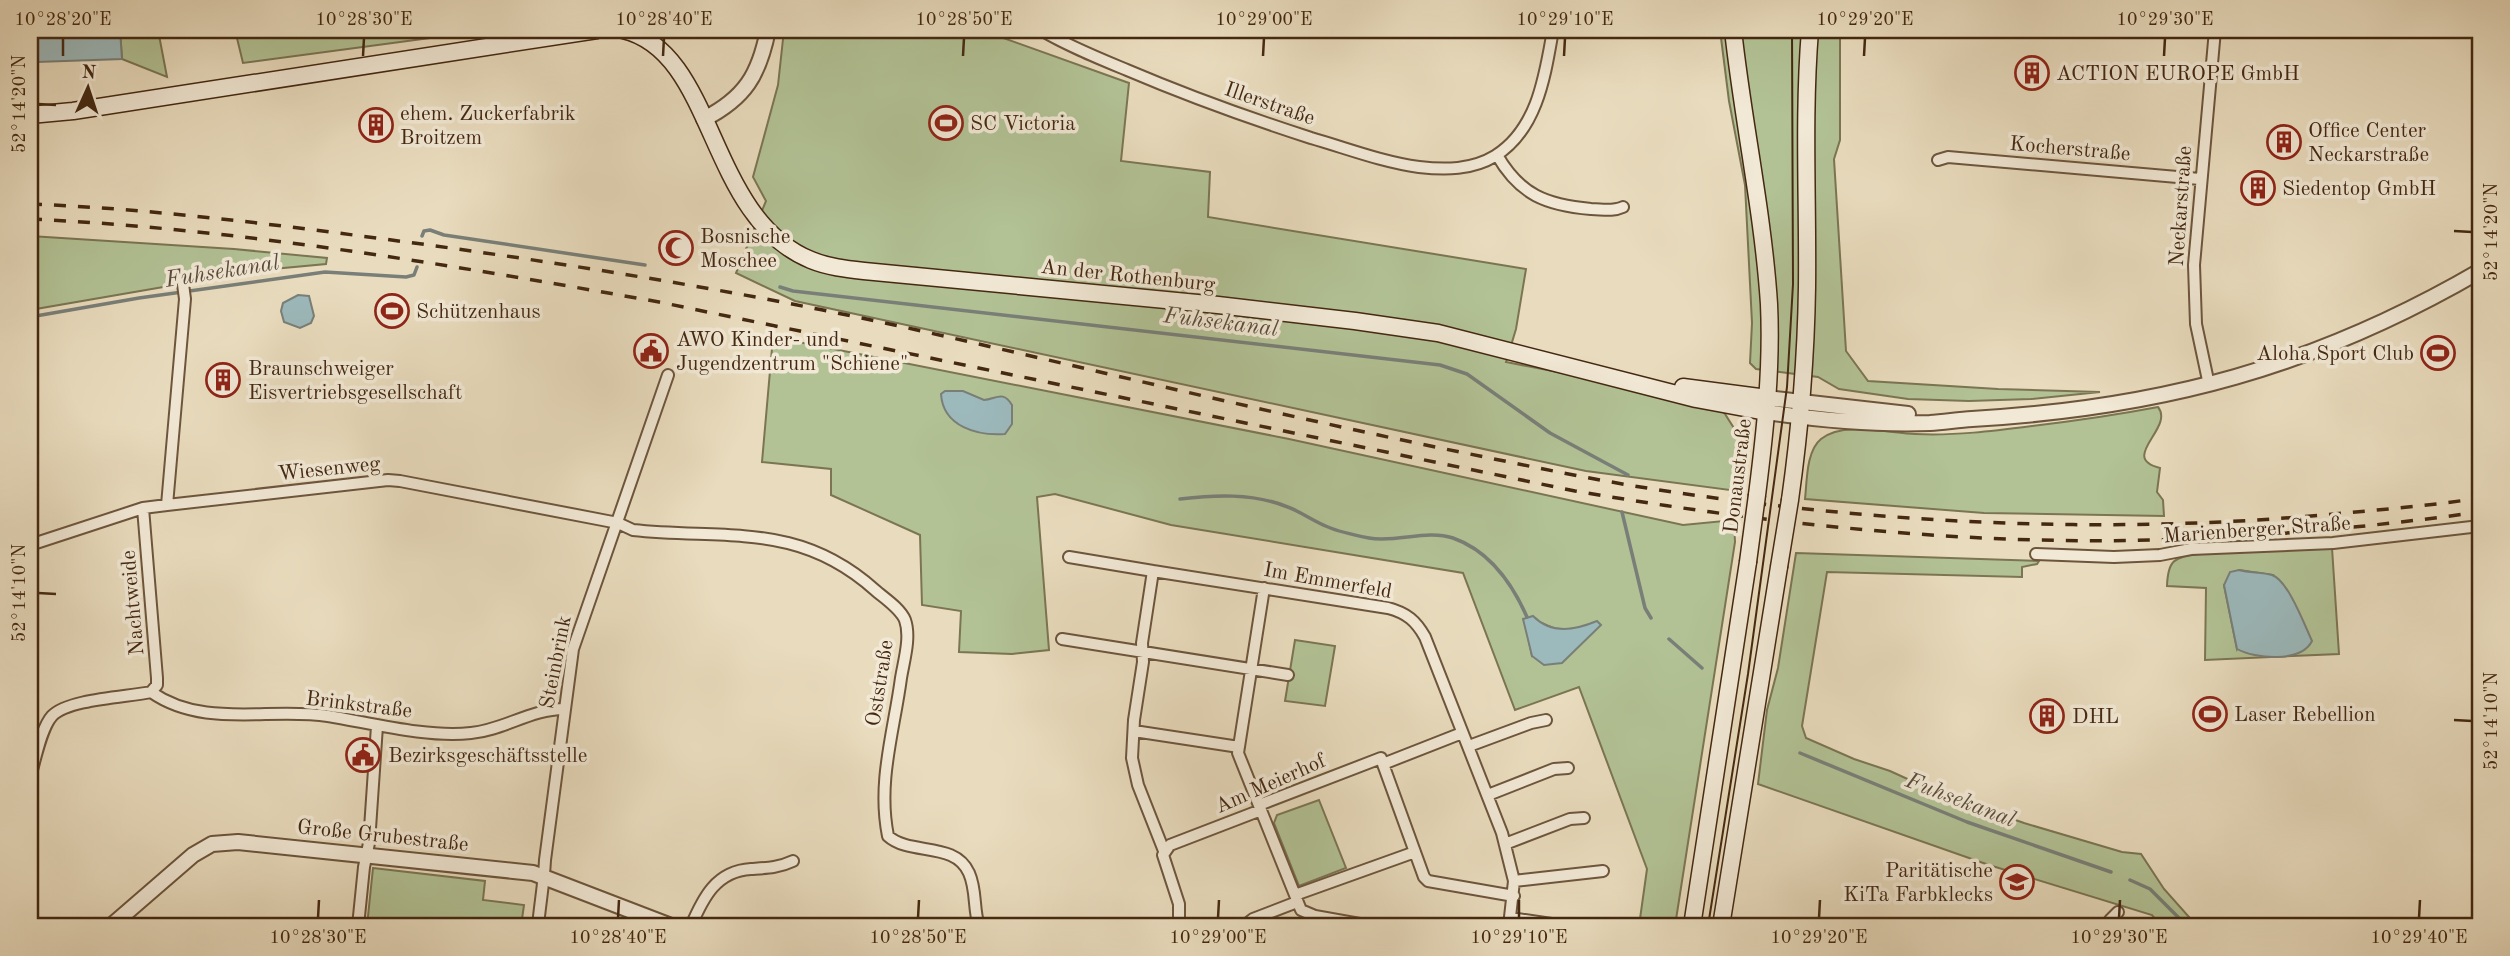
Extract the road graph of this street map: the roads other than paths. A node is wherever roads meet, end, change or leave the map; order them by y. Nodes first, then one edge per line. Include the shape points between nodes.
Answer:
1 (597, 30) edge
2 (623, 30) edge
3 (768, 30) edge
4 (1041, 30) edge
5 (1553, 30) edge
6 (1733, 30) edge
7 (1810, 30) edge
8 (2215, 30) edge
9 (30, 116) edge
10 (704, 119) junction
11 (1497, 155) junction
12 (1937, 160) dead end
13 (2200, 178) junction
14 (1623, 207) dead end
15 (2480, 271) edge
16 (184, 291) dead end
17 (668, 375) dead end
18 (2209, 385) junction
19 (1767, 405) junction
20 (1801, 410) junction
21 (167, 505) junction
22 (143, 508) junction
23 (618, 523) junction
24 (2480, 526) edge
25 (30, 545) edge
26 (2036, 554) dead end
27 (1069, 557) dead end
28 (1153, 571) junction
29 (1264, 588) junction
30 (1062, 639) dead end
31 (1143, 652) junction
32 (1252, 669) junction
33 (1287, 674) dead end
34 (151, 692) junction
35 (564, 709) junction
36 (1546, 720) dead end
37 (377, 726) junction
38 (1134, 731) junction
39 (1462, 733) junction
40 (1469, 746) junction
41 (1239, 747) junction
42 (1383, 764) junction
43 (1567, 768) dead end
44 (30, 777) edge
45 (1488, 794) junction
46 (1261, 810) junction
47 (1584, 818) dead end
48 (1505, 844) junction
49 (1164, 851) junction
50 (1415, 852) junction
51 (366, 855) junction
52 (793, 861) dead end
53 (1602, 871) dead end
54 (547, 876) junction
55 (1514, 881) junction
56 (1514, 896) junction
57 (1296, 899) junction
58 (2118, 912) dead end
59 (1510, 922) edge
60 (1334, 923) edge
61 (111, 926) edge
62 (358, 926) edge
63 (538, 926) edge
64 (671, 926) edge
65 (691, 926) edge
66 (979, 926) edge
67 (1179, 926) edge
68 (1244, 926) edge
69 (1371, 926) edge
70 (1564, 926) edge
71 (1692, 926) edge
72 (1721, 926) edge
73 (2109, 926) edge

1 - 9 main road
2 - 10 main road, An der Rothenburg via 642,36 667,55
3 - 10 street via 760,61 746,88 729,105
4 - 11 street, Illerstraße via 1177,91 1388,160 1452,169
5 - 11 street, Illerstraße via 1535,105 1522,130
6 - 19 main road, Donaustraße via 1766,273
7 - 20 main road
8 - 13 street, Neckarstraße
10 - 19 main road, An der Rothenburg via 733,183 756,218 793,250 823,264 1355,321 1438,334 1617,378
11 - 14 street via 1519,184 1546,201 1615,210
12 - 13 street, Kocherstraße via 1948,156
13 - 18 street, Neckarstraße via 2194,300
15 - 18 street via 2362,332
16 - 21 street
17 - 23 street, Steinbrink
18 - 20 street via 2087,409 1969,419 1891,423
19 - 20 street
19 - 71 main road, Donaustraße, bridge via 1748,562
20 - 72 main road, bridge
21 - 22 street, Wiesenweg
21 - 23 street, Wiesenweg via 388,480
22 - 25 street, Wiesenweg
22 - 34 street, Nachtweide via 157,678
23 - 35 street, Steinbrink via 577,631
23 - 66 street, Oststraße via 633,530 757,537 796,544 843,566 903,615 906,642 885,766 888,836 954,856 964,864 974,887
24 - 26 street, Marienberger Straße via 2161,555
27 - 28 street, Im Emmerfeld
28 - 29 street, Im Emmerfeld
28 - 31 street
29 - 32 street
29 - 39 street, Im Emmerfeld via 1408,615 1425,637
30 - 31 street
31 - 32 street
31 - 38 street
32 - 33 street
32 - 41 street
34 - 37 street, Brinkstraße via 173,704 207,713 327,716
34 - 44 street via 95,700 51,717
35 - 37 street, Brinkstraße via 544,710 470,734
35 - 54 street, Steinbrink via 545,860
36 - 40 street
37 - 51 street
38 - 41 street
38 - 49 street via 1134,774
39 - 40 street, Im Emmerfeld
39 - 42 street, Am Meierhof
40 - 45 street, Im Emmerfeld
41 - 46 street
42 - 46 street, Am Meierhof via 1381,758 1259,805
42 - 50 street
43 - 45 street
45 - 48 street, Im Emmerfeld
46 - 49 street, Am Meierhof
46 - 57 street
47 - 48 street
48 - 55 street, Im Emmerfeld
49 - 67 street via 1179,904
50 - 56 street via 1428,881
50 - 57 street
51 - 54 street, Große Grubestraße
51 - 61 street, Große Grubestraße via 251,842 212,844 179,866
51 - 62 street
52 - 65 street via 718,880
53 - 55 street
54 - 63 street, Steinbrink
54 - 64 street, Große Grubestraße
55 - 56 street, Im Emmerfeld
56 - 59 street, Im Emmerfeld
57 - 60 street via 1301,910
57 - 68 street
58 - 73 street
59 - 70 street
60 - 69 street

